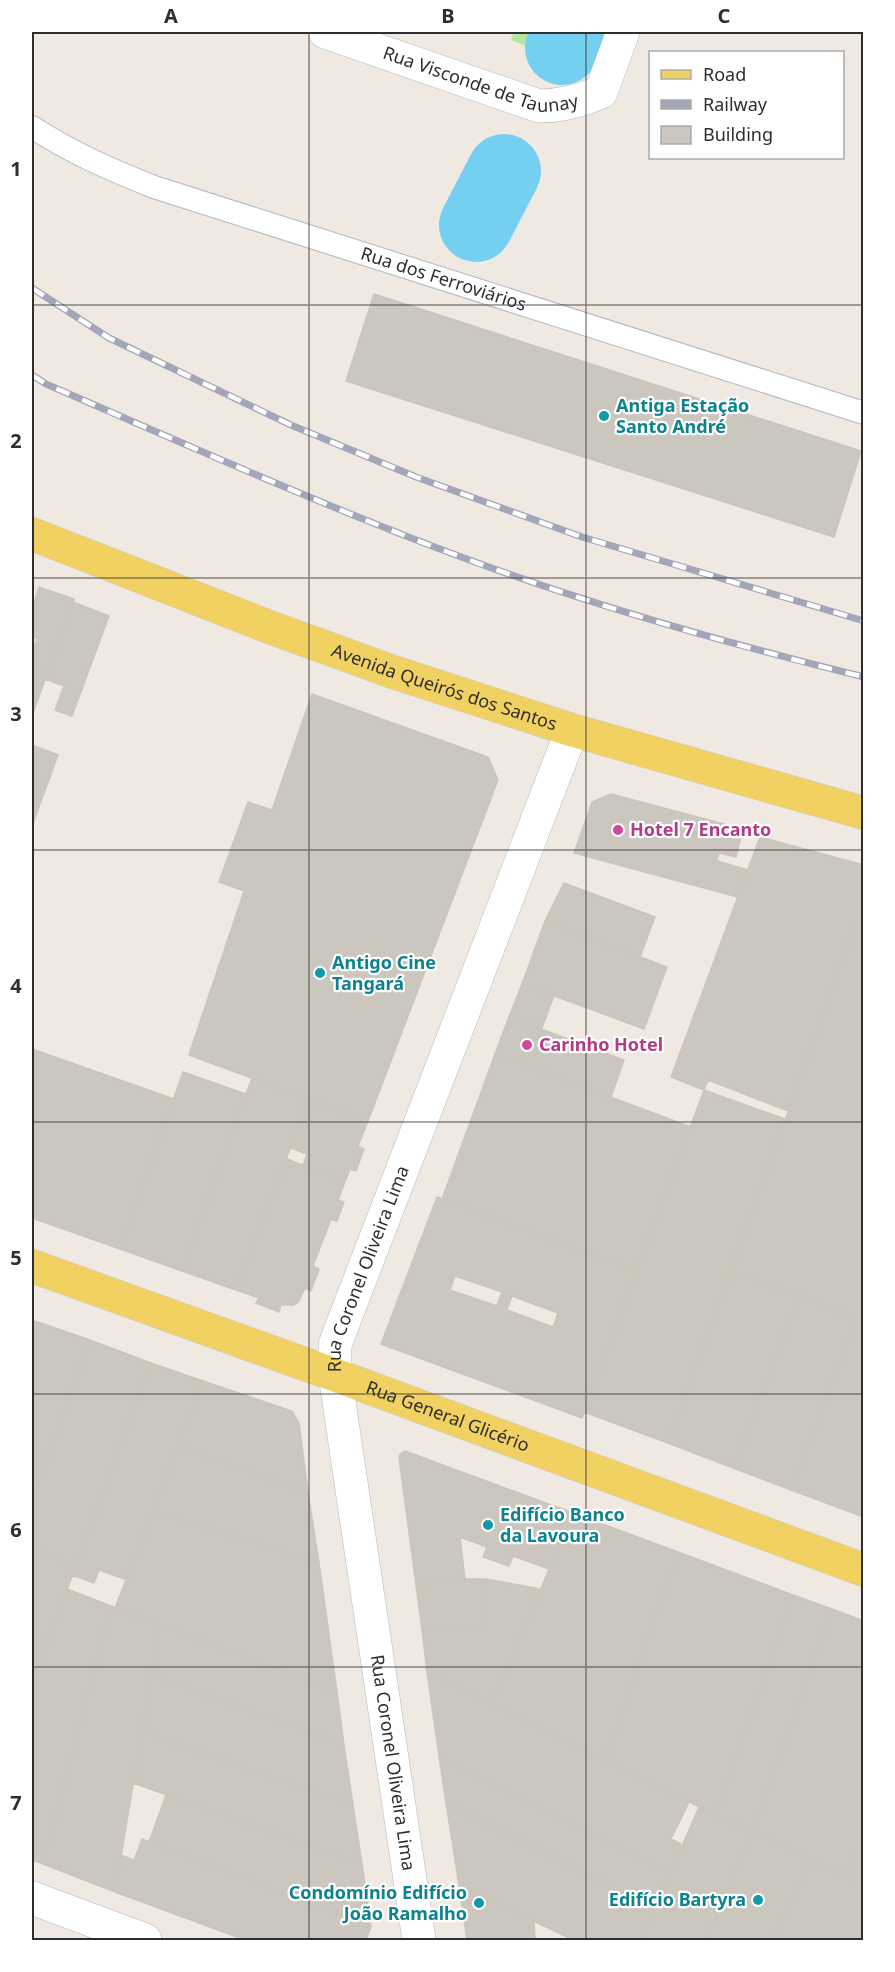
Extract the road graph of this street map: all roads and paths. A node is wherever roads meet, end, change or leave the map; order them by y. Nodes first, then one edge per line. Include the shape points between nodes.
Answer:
1 (325, 32) edge
2 (623, 32) edge
3 (32, 127) edge
4 (864, 413) edge
5 (32, 534) edge
6 (572, 730) junction
7 (864, 813) edge
8 (32, 1266) edge
9 (335, 1375) junction
10 (864, 1570) edge
11 (32, 1898) edge
12 (145, 1941) edge
13 (419, 1941) edge

1 - 2 street, Rua Visconde de Taunay via 539,106 560,106 601,92
3 - 4 lane, Rua dos Ferroviários via 98,165 154,187
5 - 6 main road, Avenida Queirós dos Santos via 393,672
6 - 7 main road, Avenida Queirós dos Santos
6 - 9 street, Rua Coronel Oliveira Lima via 335,1345
8 - 9 main road, Rua General Glicério
9 - 10 main road, Rua General Glicério
9 - 13 street, Rua Coronel Oliveira Lima
11 - 12 street

